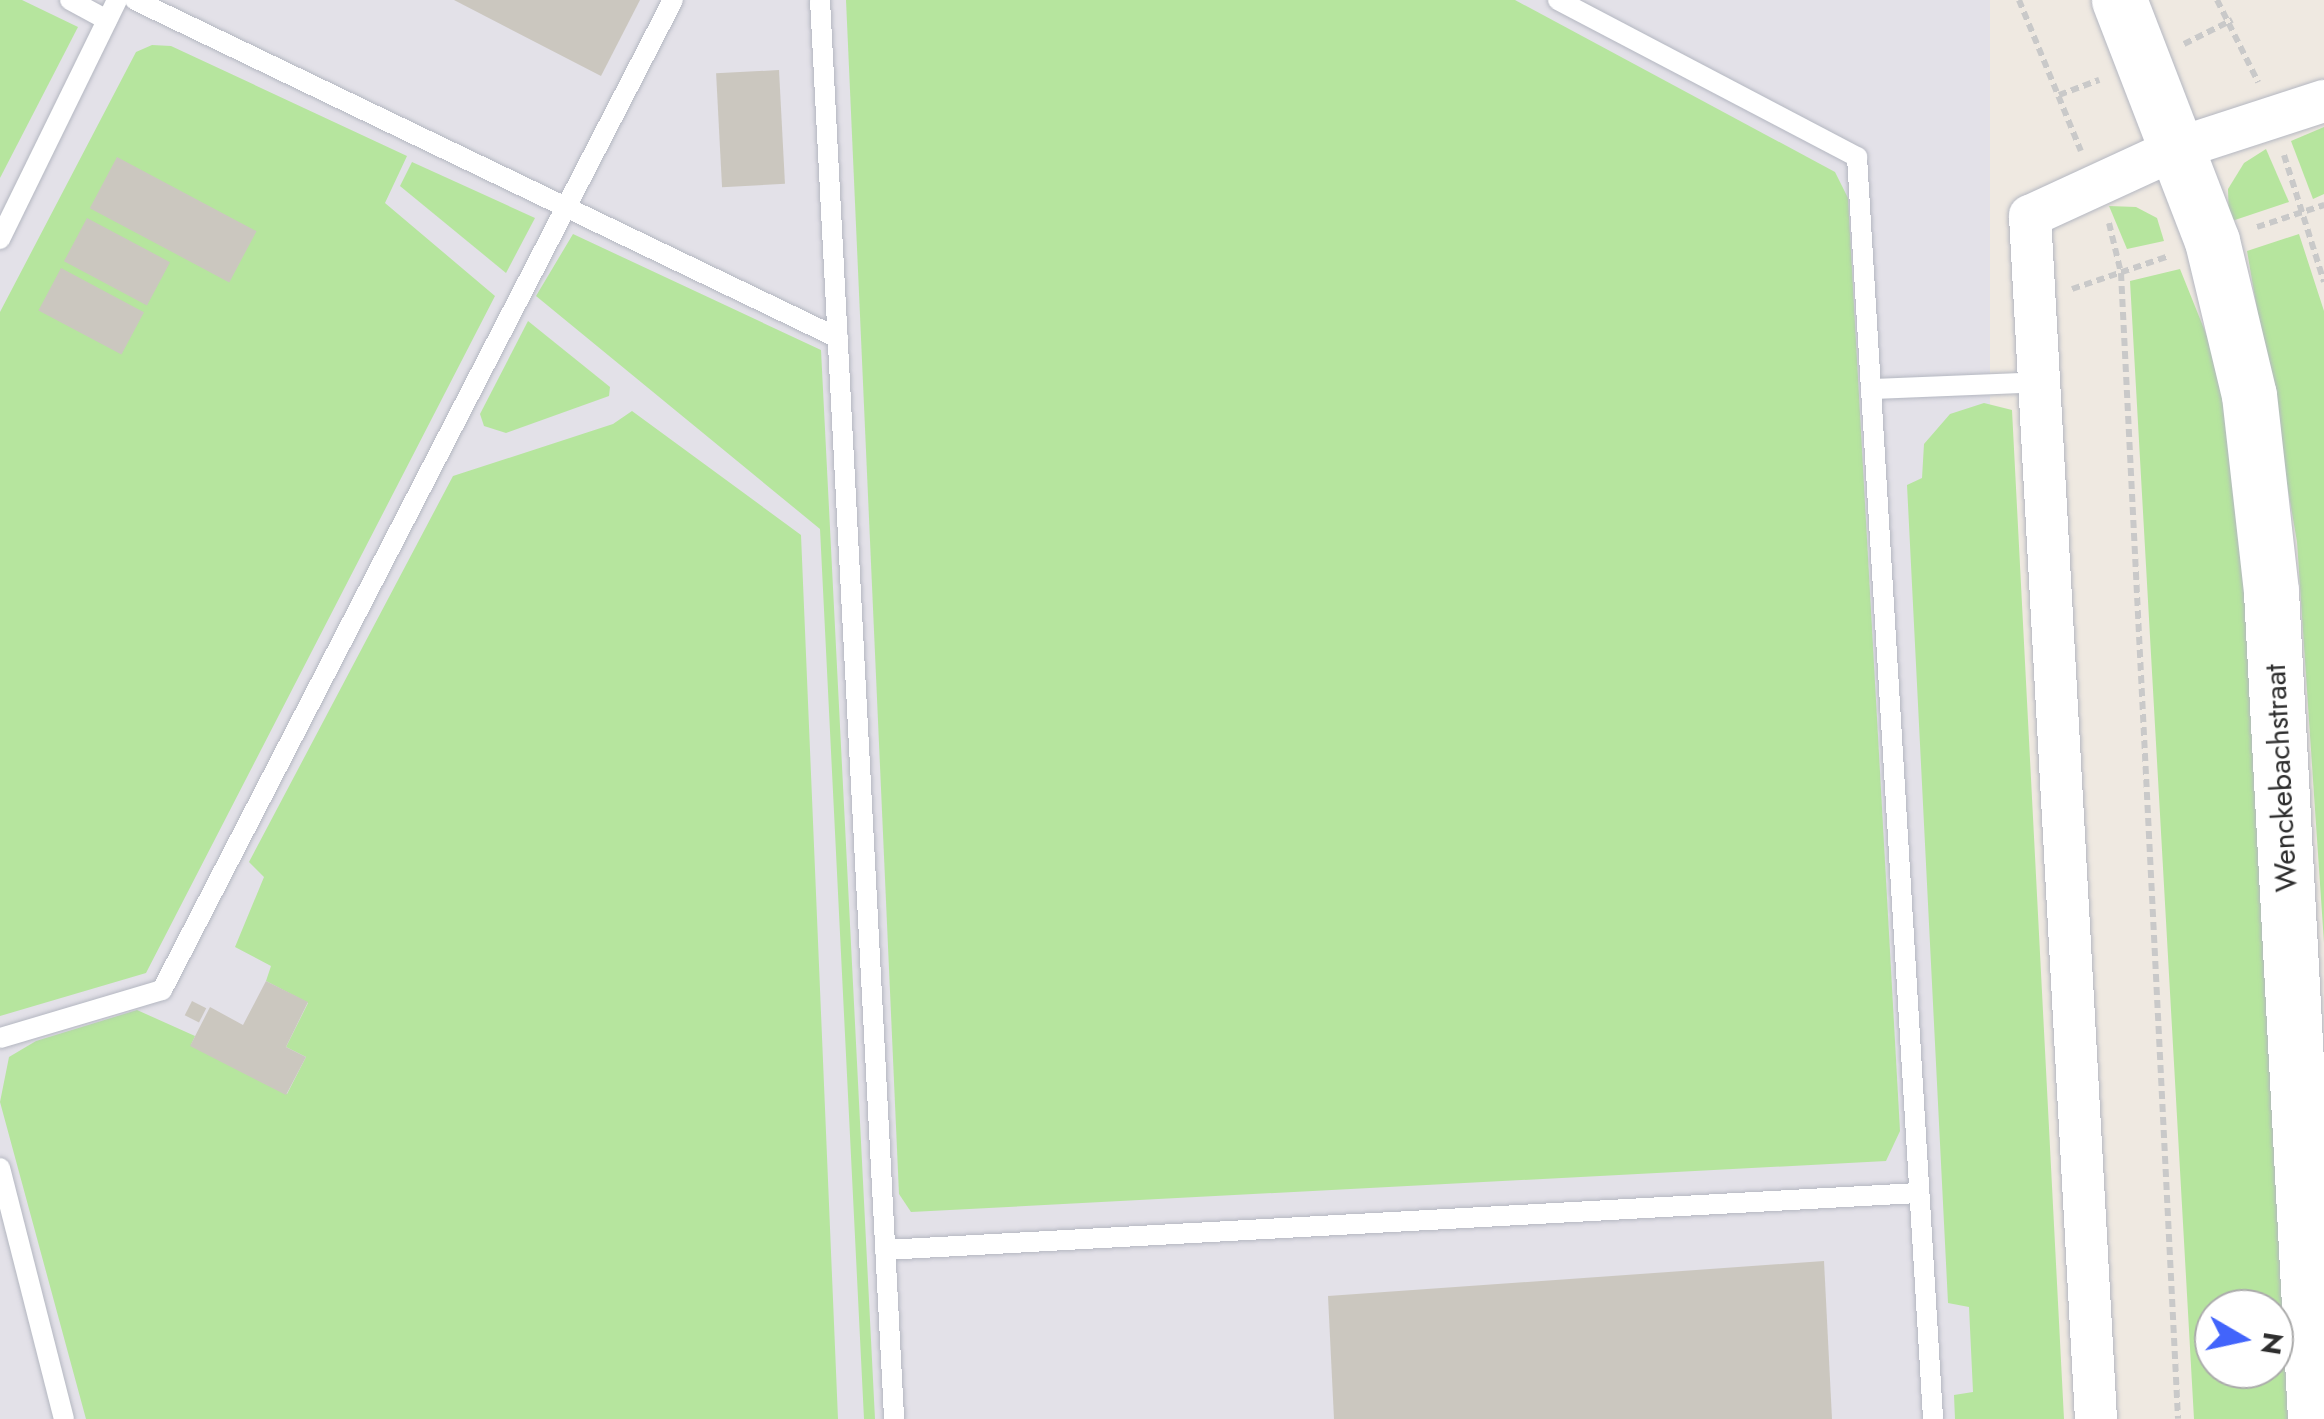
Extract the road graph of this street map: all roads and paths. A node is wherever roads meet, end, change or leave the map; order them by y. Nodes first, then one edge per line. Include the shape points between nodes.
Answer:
1 (70, 0) edge
2 (117, 0) edge
3 (134, 0) edge
4 (673, 0) edge
5 (820, 0) edge
6 (1558, 0) edge
7 (2020, 0) edge
8 (2119, 0) edge
9 (108, 20) junction
10 (2324, 101) edge
11 (2176, 149) junction
12 (2094, 184) junction
13 (566, 206) junction
14 (2324, 206) edge
15 (2301, 214) dead end
16 (0, 240) edge
17 (838, 338) junction
18 (2042, 382) junction
19 (1871, 388) junction
20 (0, 1038) edge
21 (0, 1168) edge
22 (1919, 1193) junction
23 (885, 1250) junction
24 (64, 1419) edge
25 (894, 1419) edge
26 (1932, 1419) edge
27 (2096, 1419) edge
28 (2178, 1419) edge
29 (2316, 1419) edge

1 - 9 lane
2 - 9 lane
3 - 13 lane
4 - 13 lane
5 - 17 lane
6 - 19 lane via 1857,156
7 - 12 path
8 - 11 street, Wenckebachstraat
9 - 16 lane
10 - 11 street
11 - 12 street
11 - 29 street, Wenckebachstraat via 2212,242 2250,396 2267,552
12 - 18 street via 2030,216
12 - 28 path via 2121,273
13 - 17 lane
13 - 20 lane via 162,990
14 - 15 path
17 - 23 lane
18 - 19 lane
18 - 27 street
19 - 22 lane
21 - 24 lane
22 - 23 lane
22 - 26 lane
23 - 25 lane

